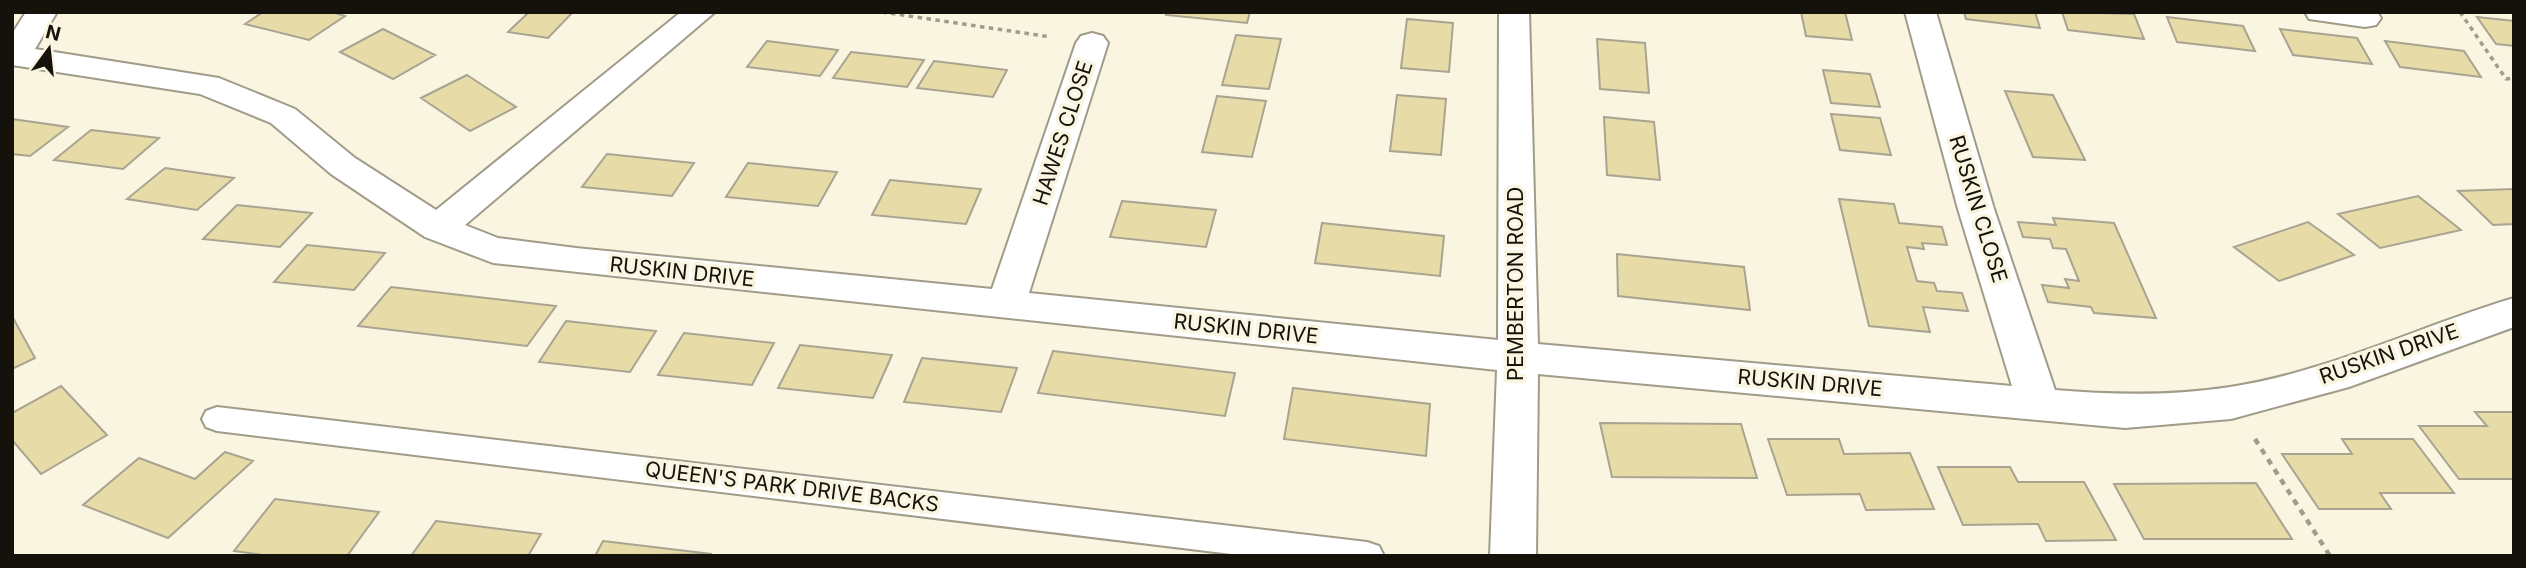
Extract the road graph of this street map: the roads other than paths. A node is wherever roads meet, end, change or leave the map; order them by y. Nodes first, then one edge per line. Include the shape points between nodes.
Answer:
1 (42, 12) edge
2 (701, 12) edge
3 (1514, 12) edge
4 (1920, 12) edge
5 (2320, 12) edge
6 (2365, 18) dead end
7 (1092, 43) road end
8 (14, 55) edge
9 (438, 228) junction
10 (1006, 305) junction
11 (2514, 312) edge
12 (1518, 357) junction
13 (2039, 404) junction
14 (217, 419) dead end
15 (1367, 556) edge
16 (1513, 556) edge

1 - 8 street
2 - 9 street
3 - 12 street, PEMBERTON ROAD
4 - 13 street, RUSKIN CLOSE via 1976,209
5 - 6 street
7 - 10 street, HAWES CLOSE
8 - 9 street, RUSKIN DRIVE via 220,90 283,116 343,166
9 - 10 street, RUSKIN DRIVE via 493,250 552,258
10 - 12 street, RUSKIN DRIVE
11 - 13 street, RUSKIN DRIVE via 2334,376 2231,403 2125,412
12 - 13 street, RUSKIN DRIVE
12 - 16 street, PEMBERTON ROAD
14 - 15 lane, QUEEN'S PARK DRIVE BACKS

